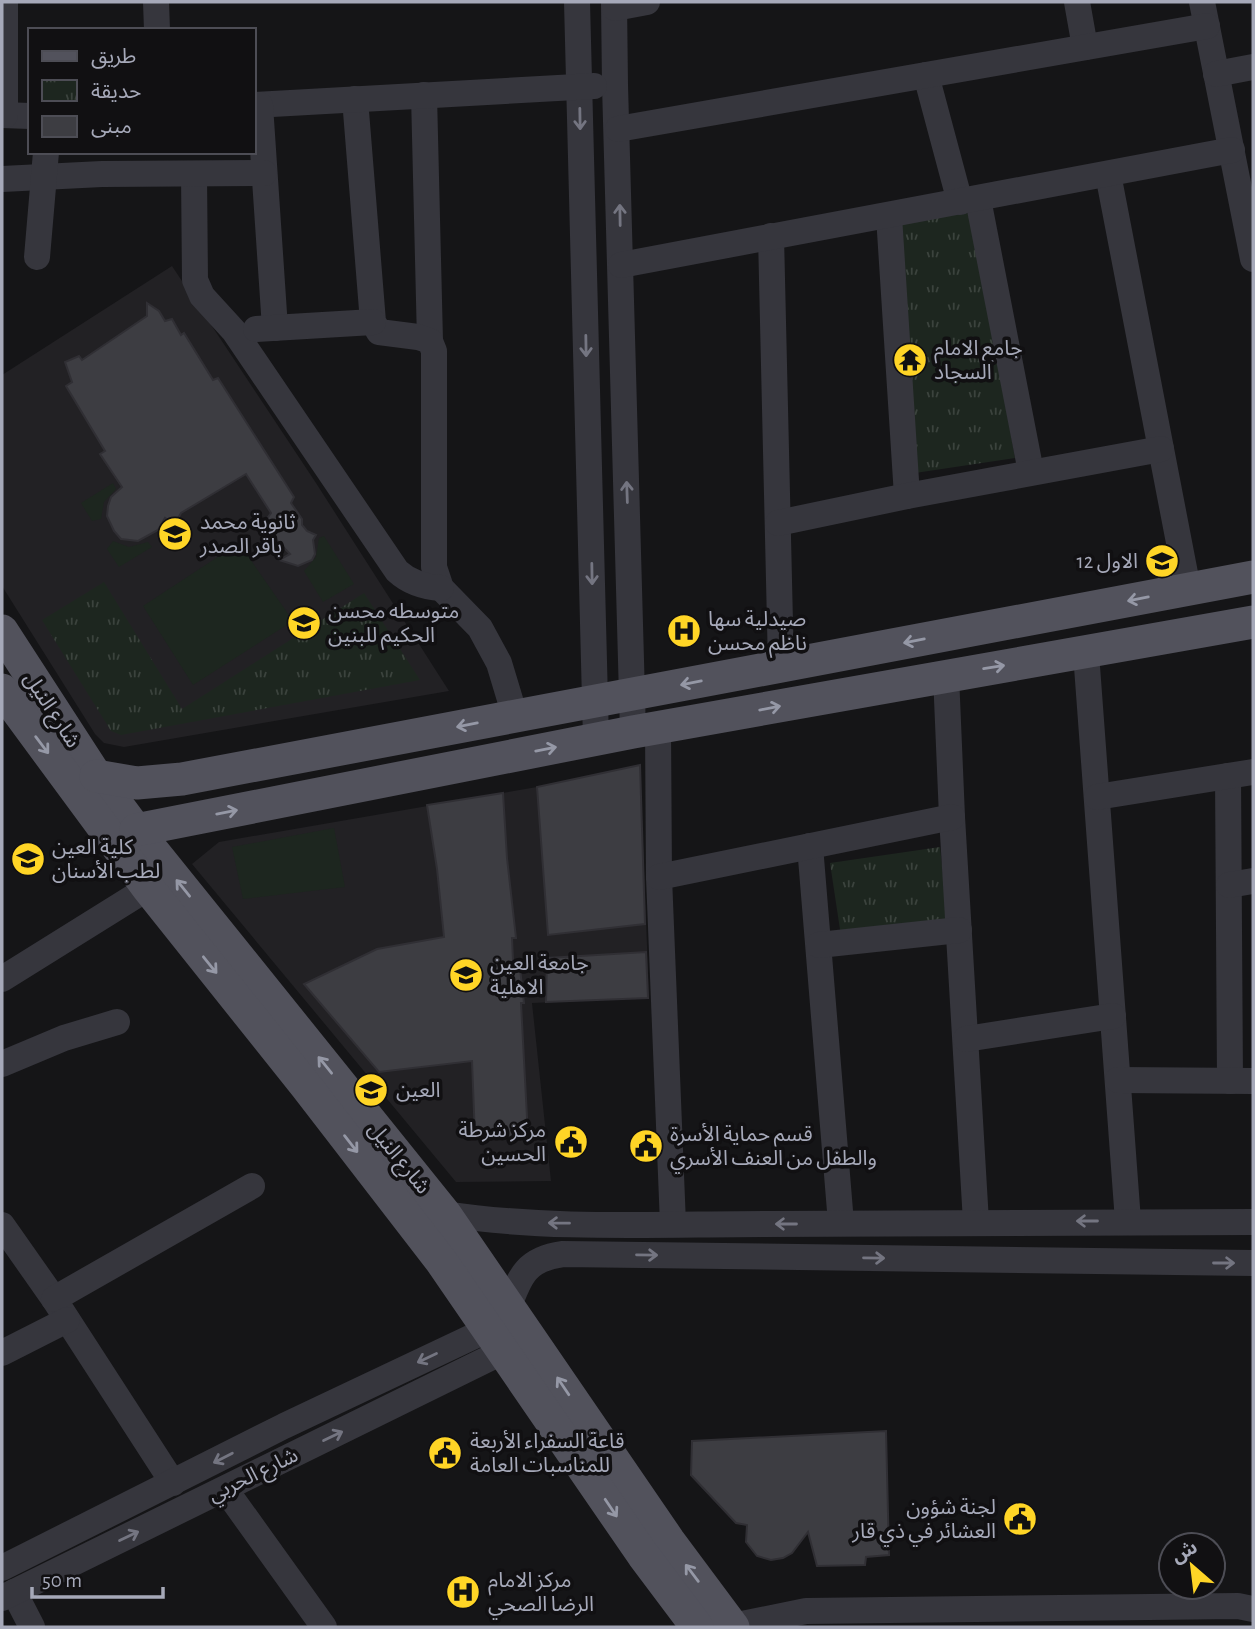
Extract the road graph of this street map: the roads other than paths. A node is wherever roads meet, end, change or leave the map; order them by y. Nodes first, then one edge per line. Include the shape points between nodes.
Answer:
1 (5, 2) edge
2 (156, 2) edge
3 (577, 2) edge
4 (647, 2) edge
5 (1077, 2) edge
6 (615, 5) edge
7 (1204, 14) edge
8 (157, 28) edge
9 (1085, 47) junction
10 (1253, 66) edge
11 (1216, 74) junction
12 (926, 75) junction
13 (615, 85) junction
14 (579, 87) junction
15 (424, 95) junction
16 (355, 99) junction
17 (257, 105) edge
18 (12, 115) edge
19 (618, 129) junction
20 (1232, 150) junction
21 (46, 165) edge
22 (264, 173) junction
23 (194, 174) junction
24 (1108, 174) junction
25 (2, 178) edge
26 (969, 200) junction
27 (1247, 200) edge
28 (889, 216) junction
29 (771, 236) junction
30 (37, 257) dead end
31 (1253, 259) edge
32 (621, 265) junction
33 (373, 322) junction
34 (275, 328) junction
35 (234, 331) junction
36 (430, 341) junction
37 (1161, 449) junction
38 (1031, 472) junction
39 (906, 496) junction
40 (778, 523) junction
41 (1253, 577) edge
42 (441, 588) junction
43 (1188, 589) junction
44 (1253, 622) edge
45 (2, 631) edge
46 (1086, 653) junction
47 (781, 666) junction
48 (946, 675) junction
49 (3, 694) edge
50 (633, 694) junction
51 (595, 701) junction
52 (516, 716) junction
53 (645, 730) junction
54 (596, 739) junction
55 (1241, 774) edge
56 (96, 776) junction
57 (1097, 797) junction
58 (952, 817) junction
59 (136, 830) junction
60 (810, 846) junction
61 (659, 877) junction
62 (1241, 883) edge
63 (148, 888) junction
64 (959, 930) junction
65 (819, 945) junction
66 (2, 979) edge
67 (1241, 1013) edge
68 (1113, 1016) junction
69 (117, 1022) dead end
70 (966, 1039) junction
71 (2, 1064) edge
72 (1118, 1080) junction
73 (1242, 1081) edge
74 (252, 1186) dead end
75 (445, 1214) junction
76 (1140, 1221) junction
77 (976, 1222) junction
78 (1184, 1222) junction
79 (1253, 1222) edge
80 (841, 1223) junction
81 (673, 1224) junction
82 (2, 1225) edge
83 (1145, 1262) junction
84 (1189, 1263) junction
85 (1253, 1263) edge
86 (61, 1310) junction
87 (491, 1332) junction
88 (2, 1353) edge
89 (173, 1483) junction
90 (225, 1489) junction
91 (656, 1548) junction
92 (2, 1567) edge
93 (8, 1595) edge
94 (1253, 1609) edge
95 (32, 1627) edge
96 (324, 1627) edge
97 (697, 1627) edge
98 (733, 1627) edge

1 - 18 street
2 - 8 street
3 - 14 street
4 - 6 street
5 - 9 street
6 - 13 street
7 - 9 street
7 - 11 street
9 - 12 street
10 - 11 street
11 - 20 street
12 - 19 street
12 - 26 street
13 - 14 street
13 - 19 street
14 - 15 street
14 -> 51 street
15 - 16 street
15 - 36 street
16 - 17 street
16 - 33 street
17 - 22 street
32 -> 19 street
20 - 24 street
20 - 27 street
21 - 23 street via 102,174
21 - 25 street
21 - 30 street
22 - 23 street
22 - 34 street
23 - 35 street via 195,280 202,296
24 - 26 street
24 - 37 street
26 - 28 street
26 - 38 street
27 - 31 street
28 - 29 street
28 - 39 street
29 - 32 street
29 - 40 street
50 -> 32 street
33 - 34 street
33 - 36 street via 379,332
34 - 35 street
35 - 42 street via 397,571 425,587
36 - 42 street via 434,351 434,567
37 - 38 street
37 - 43 street
38 - 39 street
39 - 40 street
40 - 47 street
41 - 43 main road
42 - 52 street via 480,628 499,663
43 -> 47 main road
44 - 46 main road
45 - 56 main road, شارع النيل
48 -> 46 main road
46 - 57 street
47 -> 50 main road
53 -> 48 main road
48 - 58 street
49 -> 63 main road
50 - 51 main road
50 - 53 street
51 - 52 main road
51 - 54 street
52 -> 56 main road via 171,781 137,783
53 - 54 main road
53 - 61 street
59 -> 54 main road
55 - 57 street
55 - 62 street
56 - 59 main road, شارع النيل
57 - 68 street
58 - 60 street
58 - 64 street
75 -> 59 main road, شارع النيل
60 - 61 street
60 - 65 street
61 - 81 street
62 - 67 street
63 - 66 street
63 -> 87 main road via 306,1086
64 - 65 street
64 - 70 street
65 - 80 street
67 - 73 street
68 - 70 street
68 - 72 street
69 - 71 street
70 - 77 street
72 - 73 street
72 - 76 street
74 - 86 street
81 -> 75 street via 489,1221
75 - 87 main road, شارع النيل
76 -> 77 street
76 - 78 street
76 - 83 street via 1158,1246 1154,1257
77 - 80 street
78 - 79 street
78 - 84 street via 1178,1248
80 -> 81 street
82 - 86 street
83 - 84 street
87 -> 83 street via 525,1270 536,1261 563,1254
84 -> 85 street
86 - 88 street
86 - 89 street
87 -> 89 street, شارع الحربي via 284,1426
90 -> 87 street, شارع الحربي via 472,1367
87 -> 91 main road
91 -> 87 main road, شارع النيل
89 - 92 street, شارع الحربي
93 -> 90 street, شارع الحربي
90 - 96 street
91 - 97 main road
98 -> 91 main road, شارع النيل
93 - 95 street
94 - 98 street via 806,1611

